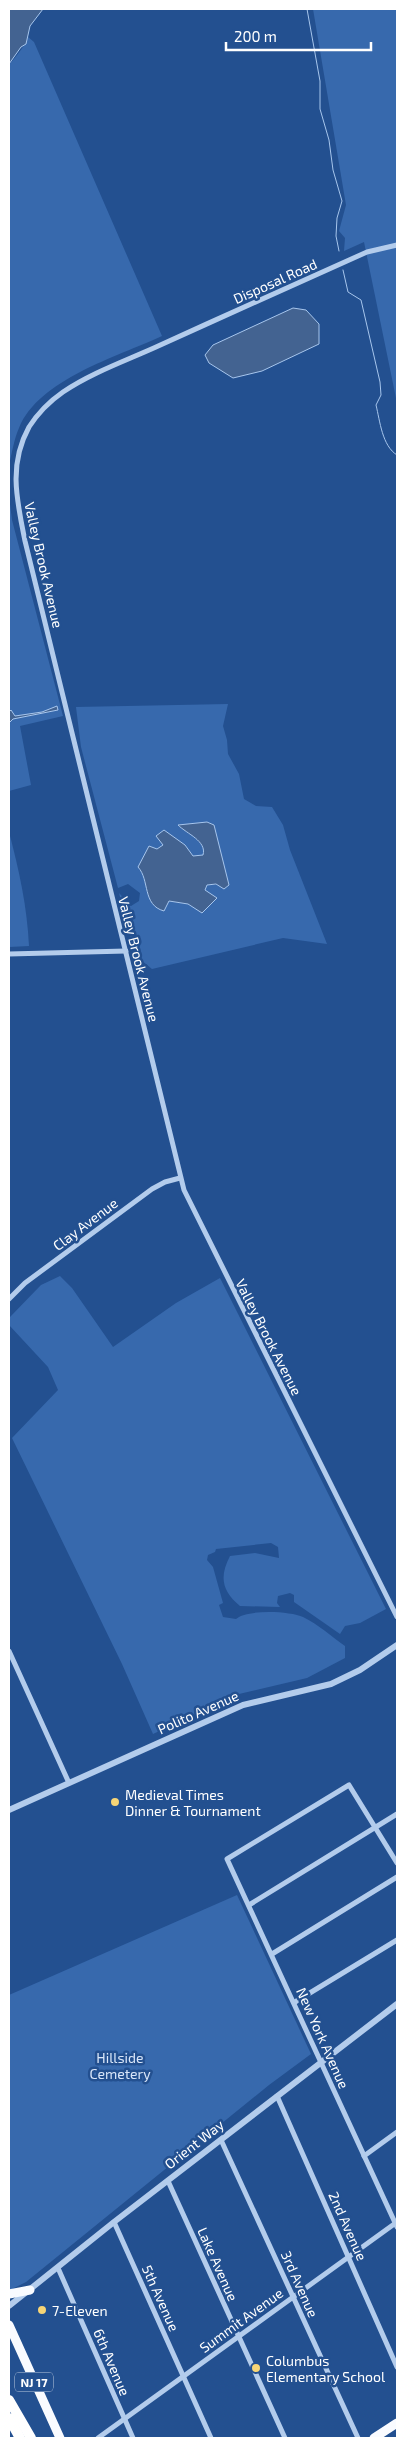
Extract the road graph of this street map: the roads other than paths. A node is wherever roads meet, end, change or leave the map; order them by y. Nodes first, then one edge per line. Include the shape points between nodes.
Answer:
1 (397, 245) edge
2 (165, 343) joint
3 (126, 951) junction
4 (9, 954) edge
5 (180, 1178) junction
6 (9, 1299) edge
7 (397, 1617) edge
8 (397, 1645) edge
9 (9, 1651) edge
10 (16, 1666) junction
11 (9, 1669) edge
12 (69, 1783) junction
13 (9, 1810) edge
14 (397, 1814) edge
15 (376, 1827) junction
16 (397, 1863) edge
17 (397, 1877) edge
18 (249, 1905) junction
19 (397, 1940) edge
20 (272, 1954) junction
21 (295, 2002) junction
22 (397, 2004) edge
23 (320, 2062) junction
24 (277, 2096) junction
25 (397, 2132) edge
26 (221, 2140) junction
27 (364, 2156) junction
28 (168, 2181) junction
29 (114, 2222) junction
30 (397, 2224) edge
31 (349, 2256) junction
32 (58, 2268) junction
33 (30, 2290) junction
34 (9, 2294) edge
35 (293, 2296) junction
36 (9, 2306) edge
37 (9, 2325) edge
38 (238, 2336) junction
39 (397, 2366) edge
40 (183, 2377) junction
41 (9, 2400) edge
42 (10, 2420) edge
43 (124, 2420) junction
44 (397, 2423) edge
45 (11, 2438) edge
46 (20, 2438) edge
47 (31, 2438) edge
48 (60, 2438) edge
49 (98, 2438) edge
50 (132, 2438) edge
51 (211, 2438) edge
52 (285, 2438) edge
53 (358, 2438) edge
54 (374, 2438) edge

1 - 2 street, Disposal Road via 367,252
2 - 3 street, Valley Brook Avenue via 72,386 54,398 25,435 15,478 26,541
3 - 4 street
3 - 5 street, Valley Brook Avenue
5 - 6 street, Clay Avenue via 152,1189 25,1283
5 - 7 street, Valley Brook Avenue via 189,1203
8 - 12 street, Polito Avenue via 360,1670 331,1684 243,1705
9 - 10 street
10 - 11 street
10 - 12 street
12 - 13 street, Polito Avenue
14 - 15 street
15 - 16 street
15 - 18 street
15 - 18 street, New York Avenue via 349,1786 227,1859
17 - 20 street
18 - 20 street, New York Avenue
19 - 21 street
20 - 21 street, New York Avenue
21 - 23 street, New York Avenue
22 - 23 street, Orient Way
23 - 24 street, Orient Way
23 - 27 street, New York Avenue
24 - 26 street, Orient Way
24 - 31 street, 2nd Avenue
25 - 27 street
26 - 28 street, Orient Way
26 - 35 street, 3rd Avenue
27 - 30 street, New York Avenue
28 - 29 street, Orient Way
28 - 38 street, Lake Avenue
29 - 32 street, Orient Way
29 - 40 street, 5th Avenue
30 - 31 street, Summit Avenue
31 - 35 street, Summit Avenue
31 - 39 street, 2nd Avenue
32 - 33 street, Orient Way
32 - 43 street, 6th Avenue
33 - 34 main road
33 - 36 street, Orient Way
35 - 38 street, Summit Avenue
35 - 53 street, 3rd Avenue
37 - 48 main road, NJ 17
38 - 40 street, Summit Avenue
38 - 52 street, Lake Avenue
40 - 43 street, Summit Avenue
40 - 51 street, 5th Avenue
41 - 47 highway
42 - 45 highway
42 - 46 highway
43 - 49 street, Summit Avenue
43 - 50 street, 6th Avenue
44 - 54 main road

